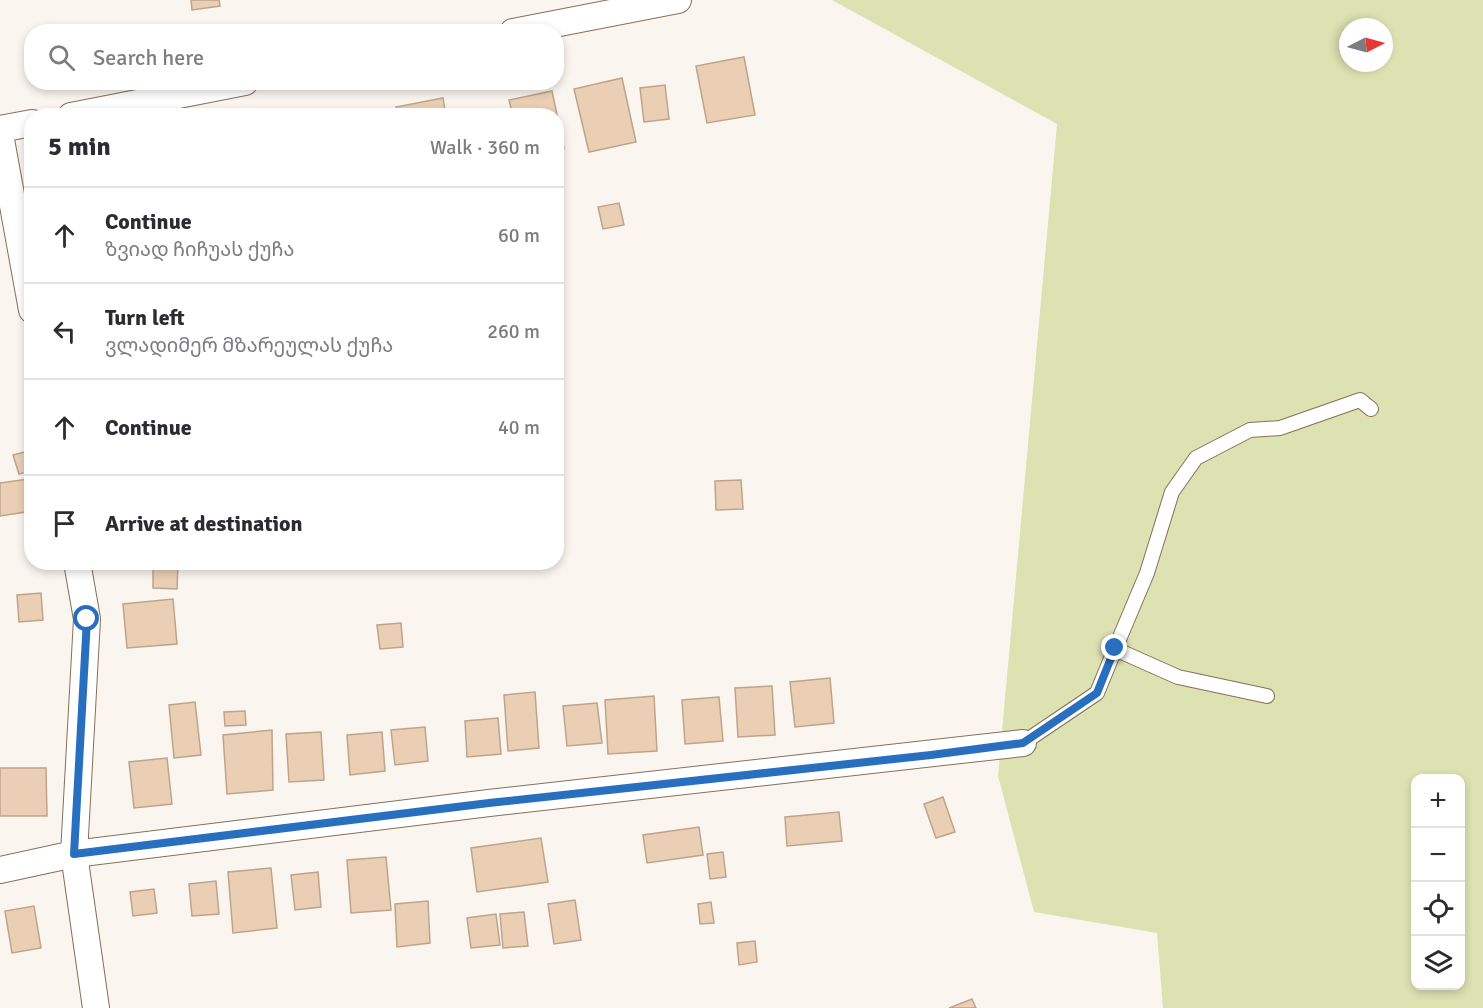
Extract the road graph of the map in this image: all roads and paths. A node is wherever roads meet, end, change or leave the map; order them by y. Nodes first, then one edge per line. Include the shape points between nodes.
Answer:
1 (678, 0) edge
2 (554, 24) edge
3 (203, 90) edge
4 (112, 108) edge
5 (24, 124) edge
6 (0, 129) edge
7 (0, 134) edge
8 (24, 266) edge
9 (1371, 409) dead end
10 (78, 570) edge
11 (1115, 648) junction
12 (1267, 696) dead end
13 (1023, 743) joint
14 (74, 854) junction
15 (0, 870) edge
16 (96, 1008) edge

1 - 2 street
3 - 4 street
5 - 6 street
7 - 8 street
9 - 11 lane via 1360,400 1280,428 1250,430 1196,458 1172,492 1147,573
10 - 14 street via 87,619
11 - 12 lane via 1178,677
11 - 13 lane via 1097,693
13 - 14 street
14 - 15 street
14 - 16 street

